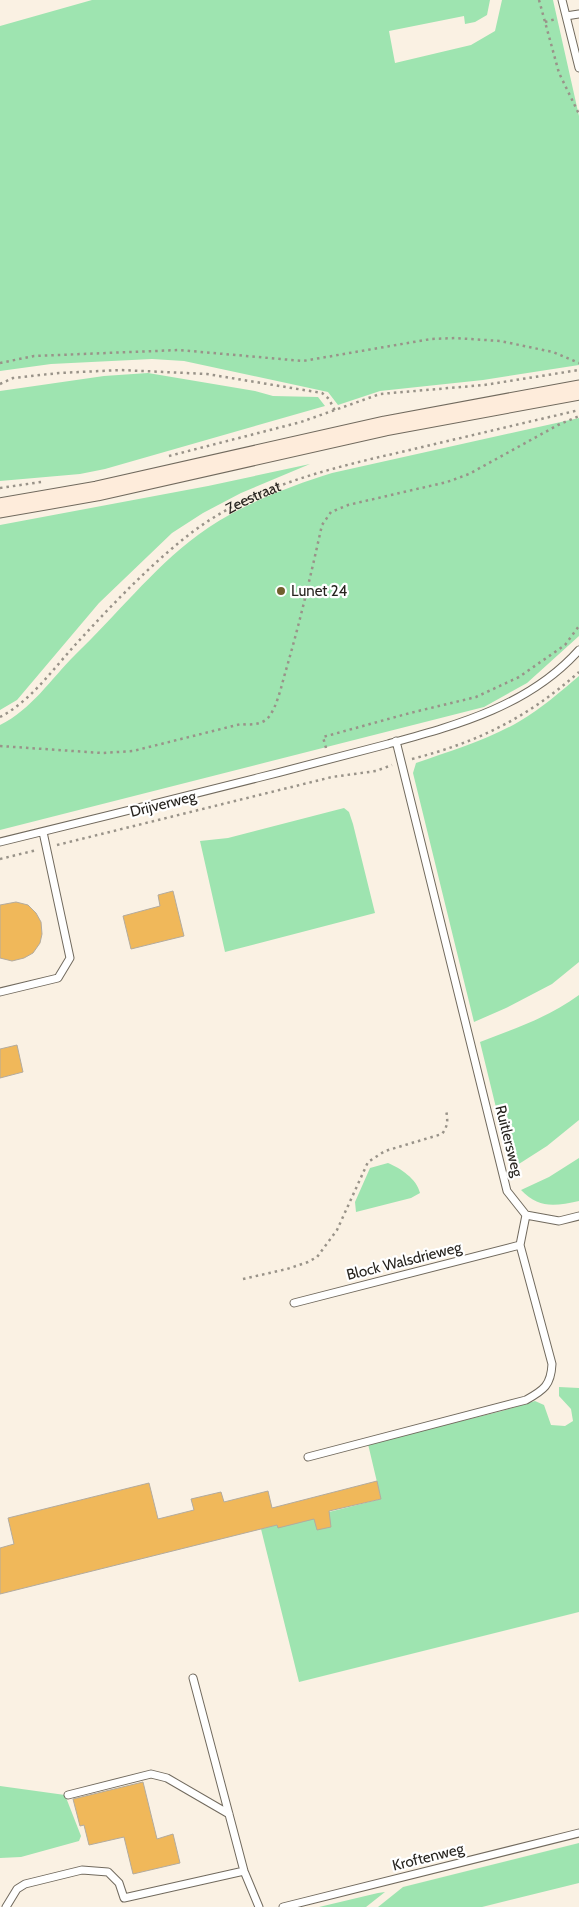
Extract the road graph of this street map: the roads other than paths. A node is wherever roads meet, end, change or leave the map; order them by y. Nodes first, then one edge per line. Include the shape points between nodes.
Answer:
1 (562, 0) edge
2 (579, 14) edge
3 (566, 16) junction
4 (579, 68) edge
5 (579, 390) edge
6 (0, 508) edge
7 (579, 650) edge
8 (396, 742) junction
9 (43, 832) junction
10 (0, 842) edge
11 (0, 992) edge
12 (526, 1215) junction
13 (579, 1216) edge
14 (520, 1245) junction
15 (294, 1303) dead end
16 (308, 1456) dead end
17 (193, 1678) dead end
18 (68, 1795) dead end
19 (229, 1814) junction
20 (579, 1833) edge
21 (244, 1870) junction
22 (6, 1907) edge
23 (259, 1907) edge
24 (283, 1907) edge

1 - 3 lane
2 - 3 lane
3 - 4 lane
5 - 6 main road via 385,426 97,492
7 - 8 lane, Drijverweg via 536,686 494,711 449,728
8 - 9 lane, Drijverweg
8 - 12 lane, Ruitlersweg via 507,1191
9 - 10 lane, Drijverweg
9 - 11 lane via 70,958 58,978
12 - 13 lane via 559,1221
12 - 14 lane
14 - 15 lane, Block Walsdrieweg
14 - 16 lane via 552,1364 551,1378 542,1392 526,1400
17 - 19 lane
18 - 19 lane via 151,1774 167,1778
19 - 21 lane
20 - 24 lane, Kroftenweg
21 - 22 lane via 124,1898 120,1883 108,1872 82,1870 25,1884 17,1889
21 - 23 lane

